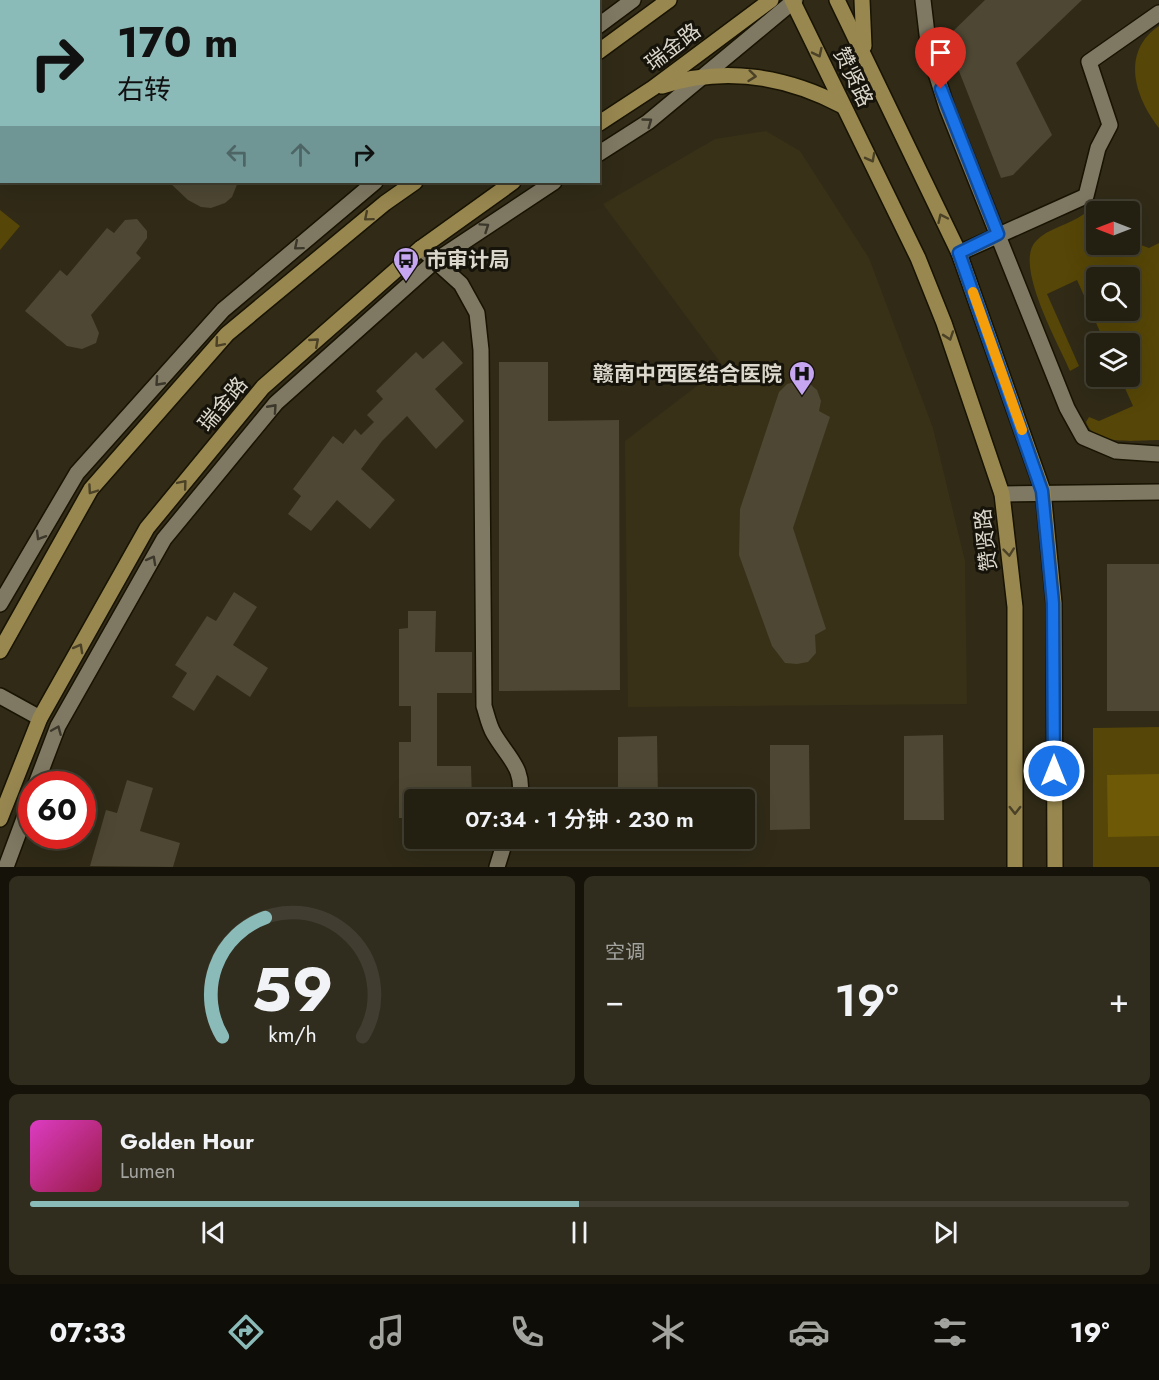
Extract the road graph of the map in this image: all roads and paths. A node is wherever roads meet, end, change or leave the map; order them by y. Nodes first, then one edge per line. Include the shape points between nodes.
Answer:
1 (633, 0) edge
2 (649, 0) edge
3 (669, 0) edge
4 (771, 0) edge
5 (837, 0) edge
6 (862, 0) edge
7 (923, 0) edge
8 (793, 1) edge
9 (1159, 13) edge
10 (600, 25) edge
11 (619, 37) junction
12 (600, 51) edge
13 (870, 72) junction
14 (702, 77) junction
15 (653, 88) junction
16 (843, 106) junction
17 (600, 123) edge
18 (600, 153) edge
19 (374, 183) edge
20 (414, 183) edge
21 (512, 183) edge
22 (553, 183) edge
23 (998, 234) junction
24 (421, 248) junction
25 (959, 253) junction
26 (435, 261) junction
27 (1159, 454) edge
28 (1042, 491) junction
29 (1159, 492) edge
30 (1002, 494) junction
31 (0, 604) edge
32 (0, 651) edge
33 (0, 696) edge
34 (40, 718) junction
35 (41, 771) edge
36 (521, 789) edge
37 (0, 819) edge
38 (18, 835) edge
39 (503, 849) edge
40 (6, 867) edge
41 (497, 867) edge
42 (1016, 867) edge
43 (1055, 867) edge

1 - 10 street
2 - 11 main road
3 - 11 main road, 瑞金路
4 - 15 main road, 瑞金路
5 - 13 main road, 赞贤路
6 - 13 main road
7 - 23 street via 929,51 941,89
8 - 14 street
8 -> 16 main road, 赞贤路
9 - 23 street via 1089,62 1110,125 1098,148 1086,196
11 - 12 main road, 瑞金路
25 -> 13 main road, 赞贤路
14 - 15 main road
14 -> 16 main road via 767,78 807,88
18 -> 14 street via 648,122
15 - 17 main road, 瑞金路
16 -> 30 main road, 赞贤路 via 918,258
19 -> 31 street via 223,310 77,473
20 -> 32 main road, 瑞金路 via 220,342 91,489
21 - 24 main road, 瑞金路
26 -> 22 street
23 - 25 street
23 - 27 street via 1067,408 1083,437 1116,451
24 - 26 street
34 -> 24 main road, 瑞金路 via 147,528 264,387
25 - 28 main road, 赞贤路
35 -> 26 street via 58,726 164,539 276,403
26 - 36 street via 461,284 477,313 481,350 484,706 492,732 519,775
28 - 29 street
28 - 30 street
28 - 43 main road, 赞贤路 via 1053,603
30 -> 42 main road, 赞贤路 via 1015,607
33 - 34 street
34 - 37 main road, 瑞金路
38 - 40 street
39 - 41 street

